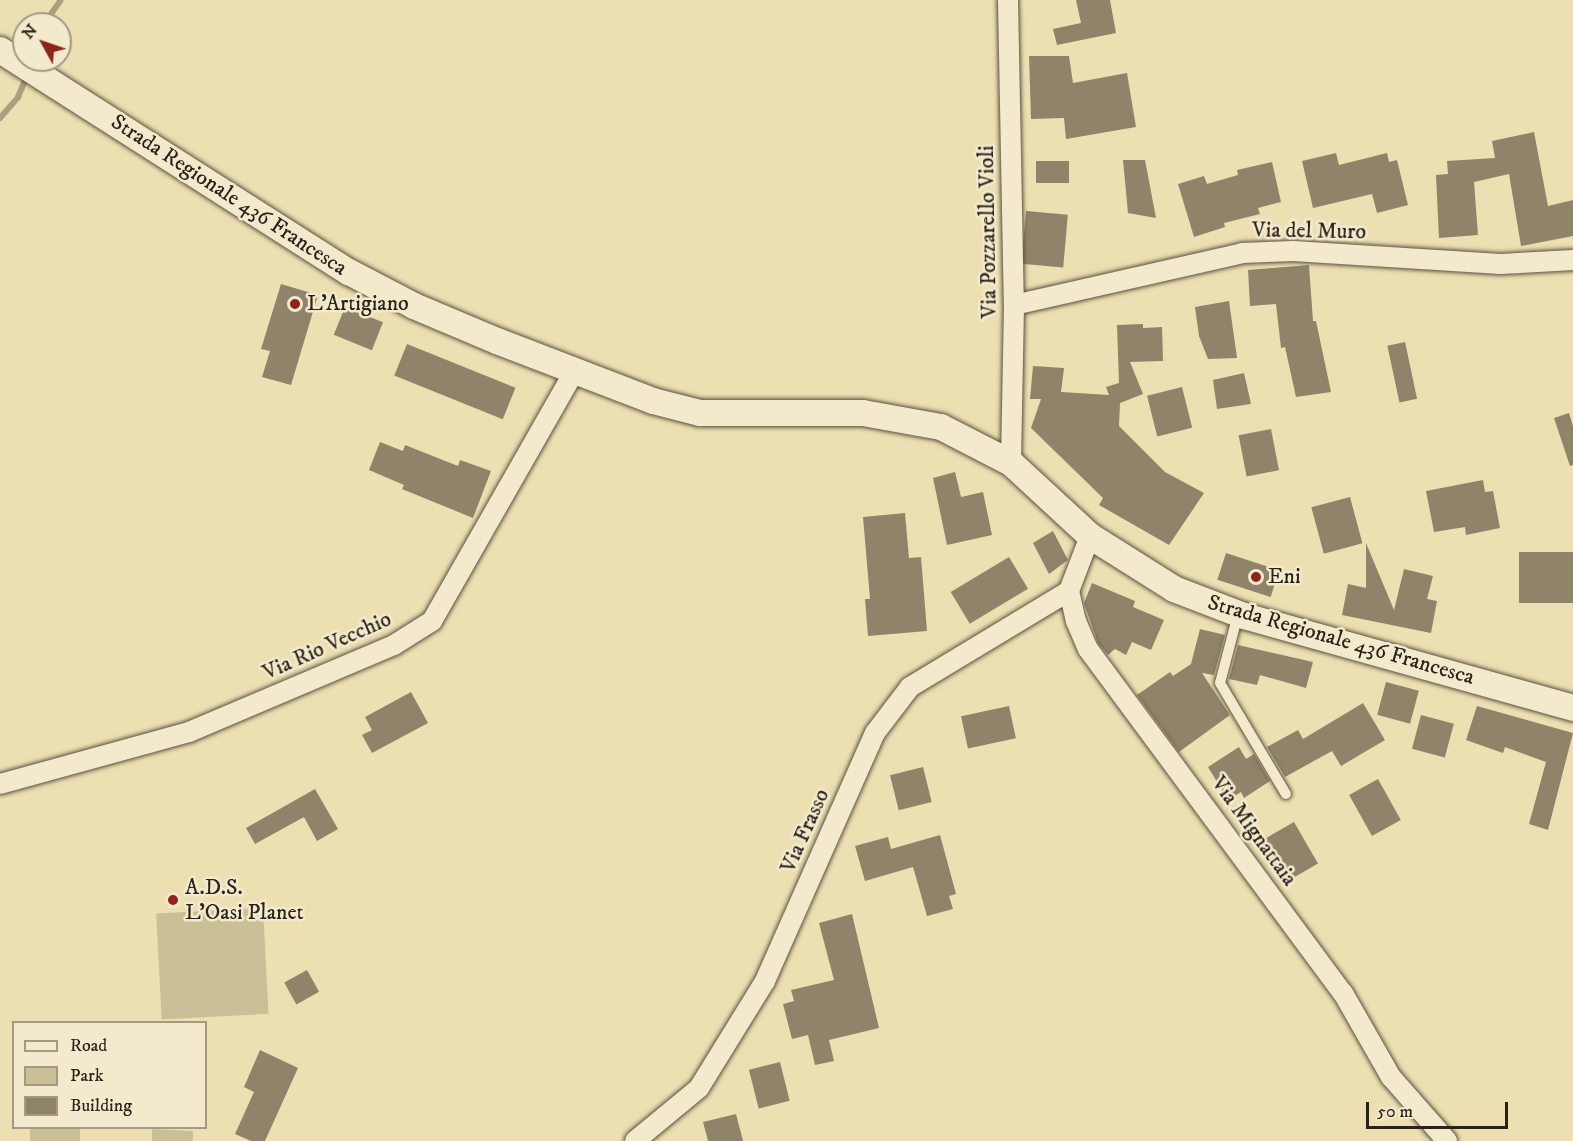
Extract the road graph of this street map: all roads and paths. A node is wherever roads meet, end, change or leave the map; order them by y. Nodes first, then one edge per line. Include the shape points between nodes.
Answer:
1 (1008, 0) edge
2 (9, 61) edge
3 (1573, 260) edge
4 (1014, 305) junction
5 (574, 372) junction
6 (1011, 463) junction
7 (1090, 536) junction
8 (1069, 591) junction
9 (1238, 614) junction
10 (1573, 708) edge
11 (0, 784) edge
12 (1286, 794) dead end
13 (635, 1141) edge
14 (1448, 1141) edge

1 - 4 street, Via Pozzarello Violi
2 - 5 street, Strada Regionale 436 Francesca via 49,80 349,272 414,306
3 - 4 street, Via del Muro via 1501,264 1293,251 1242,254
4 - 6 street, Via Pozzarello Violi
5 - 6 street, Strada Regionale 436 Francesca via 700,413 863,413 909,419 941,427
5 - 11 street, Via Rio Vecchio via 432,621 394,645 189,732
6 - 7 street, Strada Regionale 436 Francesca
7 - 8 street
7 - 9 street, Strada Regionale 436 Francesca via 1174,589
8 - 13 street, Via Frasso via 910,687 875,733 759,991 699,1088
8 - 14 street, Via Mignattaia via 1088,649 1343,993 1391,1077
9 - 10 street, Strada Regionale 436 Francesca
9 - 12 lane via 1220,683

